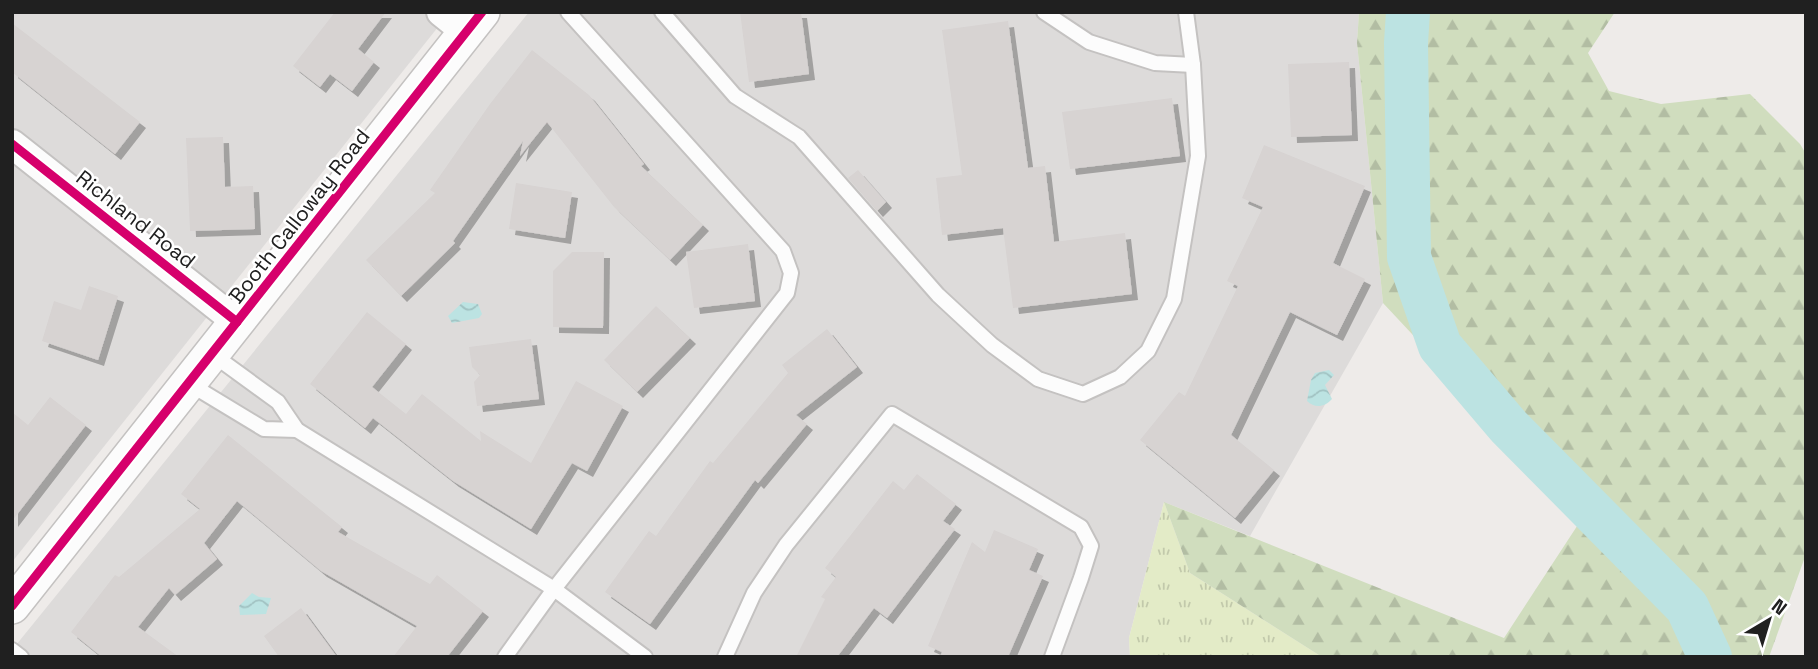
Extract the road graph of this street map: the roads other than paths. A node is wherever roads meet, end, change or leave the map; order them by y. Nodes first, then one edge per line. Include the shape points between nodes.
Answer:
1 (568, 12) edge
2 (662, 12) edge
3 (1044, 12) edge
4 (1186, 12) edge
5 (463, 19) edge
6 (1193, 65) junction
7 (12, 144) edge
8 (237, 322) junction
9 (212, 354) junction
10 (188, 383) junction
11 (297, 430) junction
12 (554, 589) junction
13 (12, 606) edge
14 (12, 650) edge
15 (21, 657) edge
16 (505, 657) edge
17 (645, 657) edge
18 (725, 657) edge
19 (1052, 657) edge

1 - 12 lane via 783,251 791,273 788,293
2 - 6 lane via 735,96 799,137 938,295 992,345 1038,379 1083,394 1120,377 1148,351 1174,299 1198,156
3 - 6 lane via 1089,42 1155,63
4 - 6 lane
5 - 8 street, Booth Calloway Road
7 - 8 street, Richland Road
8 - 9 street, Booth Calloway Road
9 - 10 street, Booth Calloway Road
9 - 11 lane via 278,402
10 - 11 lane via 264,429
10 - 13 street, Booth Calloway Road
11 - 12 lane
12 - 16 lane
12 - 17 lane
14 - 15 lane
18 - 19 lane via 754,593 786,545 892,414 1081,527 1091,546

